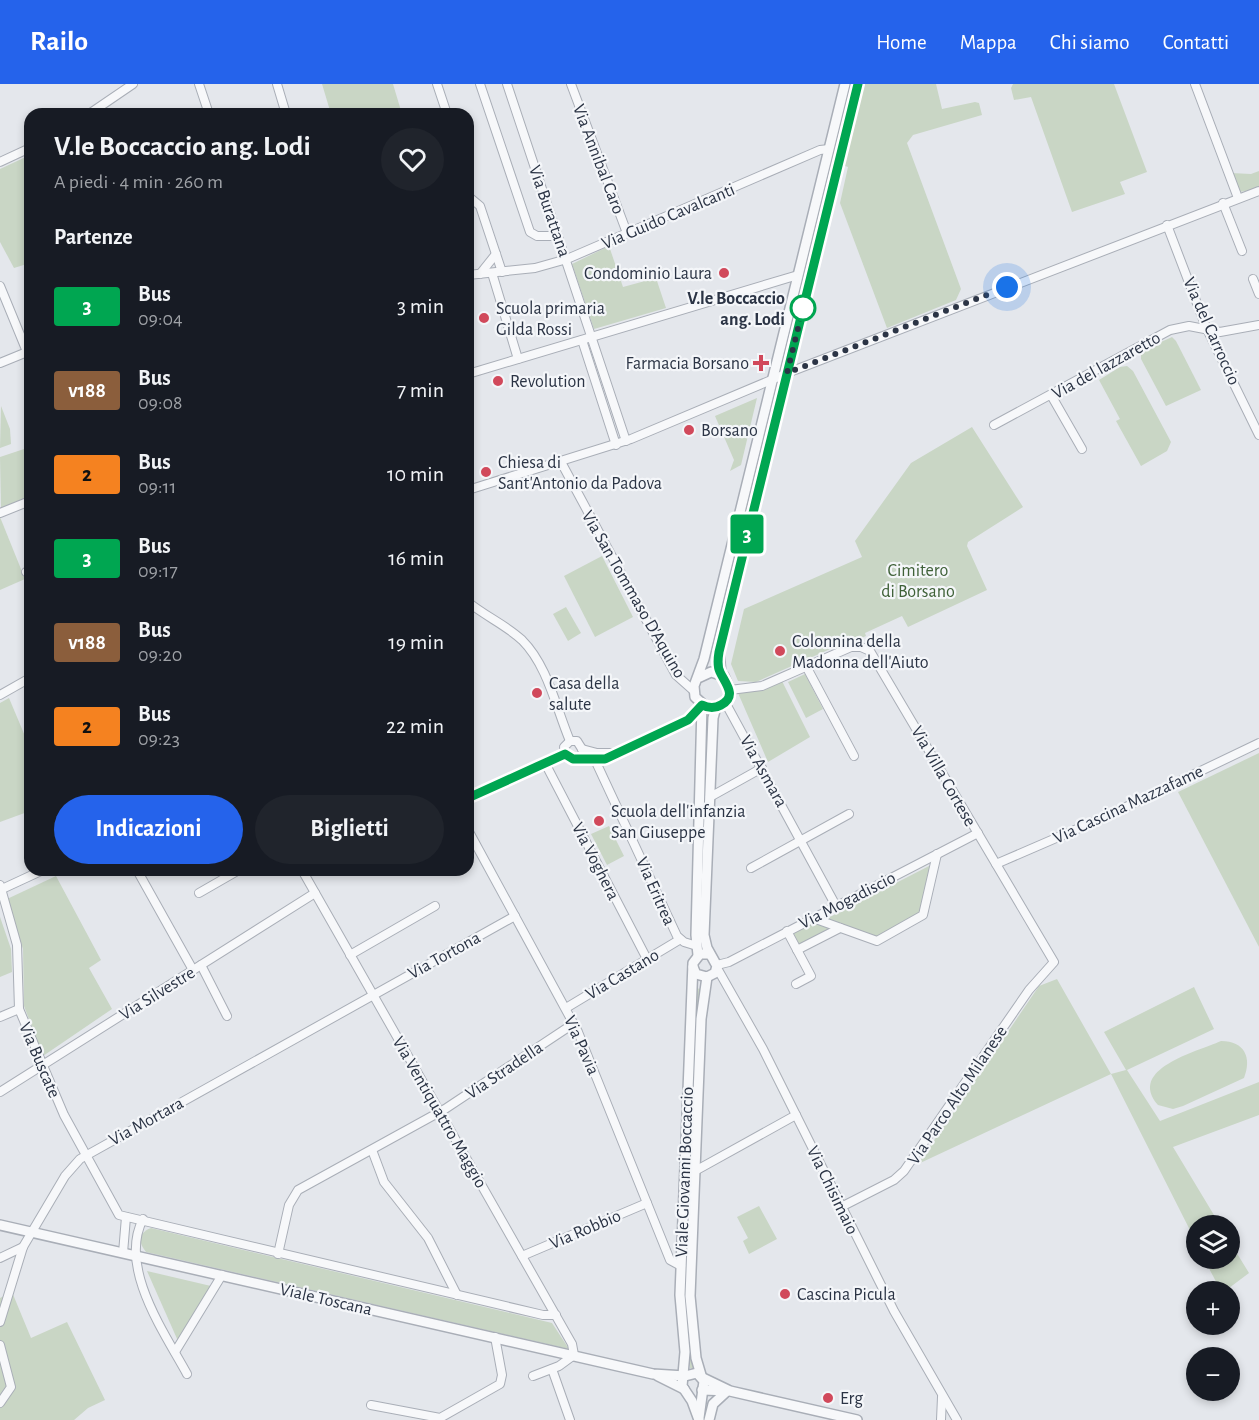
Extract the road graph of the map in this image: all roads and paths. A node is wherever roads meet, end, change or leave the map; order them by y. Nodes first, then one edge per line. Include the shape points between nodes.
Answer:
1 (133, 84) edge
2 (199, 84) edge
3 (277, 84) edge
4 (437, 84) edge
5 (480, 84) edge
6 (507, 84) edge
7 (571, 84) edge
8 (845, 84) edge
9 (858, 84) edge
10 (1196, 84) edge
11 (98, 108) edge
12 (207, 108) edge
13 (284, 108) edge
14 (445, 108) edge
15 (829, 149) junction
16 (24, 151) edge
17 (0, 162) edge
18 (1259, 191) edge
19 (1238, 198) junction
20 (474, 201) edge
21 (1223, 203) junction
22 (1167, 225) junction
23 (627, 233) junction
24 (558, 236) junction
25 (1242, 251) dead end
26 (496, 254) junction
27 (567, 259) junction
28 (502, 272) junction
29 (492, 273) junction
30 (474, 274) edge
31 (480, 274) junction
32 (798, 275) junction
33 (1253, 279) dead end
34 (0, 289) edge
35 (1259, 294) edge
36 (1259, 325) edge
37 (1208, 330) junction
38 (592, 336) junction
39 (582, 339) junction
40 (24, 346) edge
41 (24, 356) edge
42 (518, 358) junction
43 (0, 363) edge
44 (474, 372) edge
45 (787, 373) junction
46 (773, 379) junction
47 (1051, 395) junction
48 (994, 425) dead end
49 (1259, 435) edge
50 (626, 441) junction
51 (616, 444) junction
52 (1082, 449) dead end
53 (561, 462) junction
54 (474, 488) edge
55 (24, 503) edge
56 (0, 513) edge
57 (474, 606) edge
58 (806, 666) junction
59 (721, 674) junction
60 (698, 678) junction
61 (24, 681) edge
62 (730, 690) junction
63 (694, 691) junction
64 (0, 695) edge
65 (725, 702) junction
66 (702, 705) junction
67 (716, 707) junction
68 (570, 741) junction
69 (1259, 743) edge
70 (582, 749) junction
71 (615, 753) junction
72 (565, 754) junction
73 (854, 756) dead end
74 (579, 757) junction
75 (595, 760) junction
76 (545, 763) junction
77 (762, 768) junction
78 (474, 795) edge
79 (710, 797) junction
80 (849, 814) dead end
81 (978, 833) junction
82 (474, 841) edge
83 (802, 841) junction
84 (937, 854) junction
85 (996, 864) junction
86 (751, 868) dead end
87 (28, 876) edge
88 (141, 876) edge
89 (229, 876) edge
90 (308, 876) edge
91 (1, 887) edge
92 (199, 893) dead end
93 (315, 893) junction
94 (435, 906) dead end
95 (836, 906) junction
96 (515, 916) junction
97 (813, 918) junction
98 (840, 928) junction
99 (787, 931) junction
100 (679, 940) junction
101 (698, 950) junction
102 (797, 950) junction
103 (709, 954) junction
104 (350, 955) junction
105 (647, 959) junction
106 (1054, 962) joint
107 (197, 967) junction
108 (693, 967) junction
109 (713, 971) junction
110 (796, 984) dead end
111 (373, 994) junction
112 (566, 1008) junction
113 (19, 1009) junction
114 (227, 1016) dead end
115 (0, 1017) edge
116 (573, 1024) junction
117 (43, 1065) junction
118 (0, 1092) edge
119 (440, 1112) junction
120 (796, 1115) junction
121 (372, 1150) junction
122 (86, 1156) junction
123 (695, 1171) junction
124 (647, 1203) junction
125 (841, 1207) junction
126 (126, 1217) junction
127 (143, 1219) junction
128 (0, 1225) edge
129 (33, 1232) junction
130 (23, 1247) junction
131 (123, 1252) junction
132 (278, 1254) junction
133 (136, 1256) junction
134 (522, 1256) junction
135 (0, 1258) edge
136 (681, 1266) junction
137 (222, 1275) junction
138 (457, 1295) junction
139 (556, 1315) junction
140 (0, 1322) edge
141 (495, 1338) junction
142 (0, 1345) edge
143 (175, 1352) junction
144 (574, 1355) junction
145 (552, 1369) junction
146 (187, 1374) dead end
147 (653, 1374) junction
148 (533, 1376) dead end
149 (685, 1376) junction
150 (702, 1376) junction
151 (702, 1390) junction
152 (685, 1391) junction
153 (729, 1391) junction
154 (942, 1396) junction
155 (0, 1403) edge
156 (371, 1405) dead end
157 (940, 1418) edge
158 (440, 1419) edge
159 (956, 1419) edge
160 (570, 1420) edge
161 (699, 1420) edge
162 (709, 1420) edge
163 (857, 1420) edge

1 - 11 street
2 - 12 street
3 - 13 street
4 - 14 street
5 - 24 street via 530,232
6 - 24 street, Via Burattana
7 - 23 street, Via Annibal Caro
8 - 15 street
9 - 45 street
10 - 19 street
15 - 23 street, Via Guido Cavalcanti
15 - 32 street
16 - 17 street
18 - 19 street
19 - 21 street
20 - 26 street via 479,205
21 - 22 street
21 - 25 street
22 - 37 street, Via del Carroccio
22 - 45 street
23 - 27 street, Via Guido Cavalcanti
24 - 27 street, Via Burattana
26 - 28 street
26 - 31 street
27 - 28 street, Via Guido Cavalcanti
27 - 38 street, Via Burattana
28 - 29 street, Via Guido Cavalcanti
29 - 31 street, Via Guido Cavalcanti
29 - 42 street
30 - 31 street, Via Guido Cavalcanti
32 - 38 street
32 - 46 street
33 - 35 street
34 - 40 street
36 - 37 street, Via del lazzaretto via 1220,332
37 - 47 street, Via del lazzaretto via 1189,326 1166,331
37 - 49 street, Via del Carroccio
38 - 39 street
38 - 50 street, Via Burattana
39 - 42 street
39 - 51 street
41 - 43 street
42 - 44 street
45 - 46 street
45 - 59 street via 719,652
46 - 50 street
46 - 60 street
47 - 48 street, Via del lazzaretto
47 - 52 street
50 - 51 street
51 - 53 street
53 - 54 street
53 - 63 street, Via San Tommaso D'Aquino via 675,672
55 - 56 street
57 - 68 street via 517,636 535,656
58 - 62 street, Via Villa Cortese via 762,686
58 - 73 street
58 - 81 street, Via Villa Cortese via 853,647 870,651
59 - 60 street via 711,672
59 - 62 street
60 - 63 street
61 - 64 street
62 - 65 street
63 - 66 street
65 - 67 street
65 - 77 street, Via Asmara
66 - 67 street
66 - 71 street via 688,720
66 - 101 street, Viale Giovanni Boccaccio
67 - 79 street via 712,720
68 - 70 street via 579,743
68 - 72 street via 564,747
69 - 85 street, Via Cascina Mazzafame
70 - 71 street
70 - 74 street
71 - 75 street
72 - 74 street via 573,759
72 - 76 street
74 - 75 street
75 - 100 street, Via Eritrea
76 - 78 street
76 - 105 street, Via Voghera
77 - 79 street
77 - 83 street, Via Asmara
79 - 103 street via 704,935
80 - 83 street
81 - 84 street, Via Mogadiscio
81 - 85 street, Via Villa Cortese
82 - 96 street, Via Pavia
83 - 86 street
83 - 95 street, Via Asmara
84 - 95 street, Via Mogadiscio
84 - 98 street via 922,916 877,941
85 - 106 street, Via Villa Cortese
87 - 91 street
88 - 107 street
89 - 92 street
90 - 93 street, Via Ventiquattro Maggio
91 - 113 street, Via Buscate via 17,945
93 - 104 street, Via Ventiquattro Maggio
93 - 107 street, Via Silvestre
94 - 104 street
95 - 97 street, Via Mogadiscio
96 - 111 street, Via Tortona
96 - 112 street, Via Pavia
97 - 98 street
97 - 99 street, Via Mogadiscio
98 - 102 street
99 - 102 street
99 - 109 street, Via Mogadiscio
100 - 101 street, Via Eritrea
100 - 105 street, Via Castano
101 - 103 street
101 - 108 street, Viale Giovanni Boccaccio
102 - 110 street via 811,976
103 - 109 street
104 - 111 street, Via Ventiquattro Maggio
105 - 112 street, Via Castano
106 - 125 street, Via Parco Alto Milanese via 1029,990 904,1171
107 - 114 street
107 - 117 street, Via Silvestre
108 - 109 street via 696,974
108 - 136 street, Viale Giovanni Boccaccio
109 - 120 street, Via Chisimaio via 726,984
109 - 123 street, Viale Giovanni Boccaccio via 701,1019
111 - 119 street, Via Ventiquattro Maggio
111 - 122 street, Via Mortara
112 - 116 street, Via Pavia
113 - 115 street
113 - 117 street, Via Buscate
116 - 119 street, Via Stradella
116 - 124 street, Via Pavia
117 - 118 street, Via Silvestre
117 - 122 street, Via Buscate
119 - 121 street, Via Stradella
119 - 134 street, Via Ventiquattro Maggio
120 - 123 street
120 - 125 street, Via Chisimaio
121 - 132 street, Via Stradella via 294,1194
121 - 138 street via 385,1185 428,1238
122 - 126 street, Via Buscate via 116,1212
122 - 129 street, Via Mortara via 67,1173
123 - 150 street, Viale Giovanni Boccaccio via 690,1300 696,1358
124 - 134 street, Via Robbio
124 - 136 street, Via Pavia via 671,1261
125 - 154 street, Via Chisimaio
126 - 127 street, Viale Toscana
126 - 131 street
127 - 132 street, Viale Toscana
127 - 133 street via 136,1237
128 - 129 street, Viale Toscana
129 - 130 street, Via Mortara
129 - 131 street, Viale Toscana
130 - 135 street
130 - 140 street, Via Mortara
131 - 133 street, Viale Toscana
132 - 138 street, Viale Toscana
133 - 137 street, Viale Toscana
133 - 143 street via 145,1293
134 - 139 street, Via Ventiquattro Maggio
136 - 149 street, Viale Giovanni Boccaccio
137 - 141 street, Viale Toscana
137 - 143 street
138 - 139 street, Viale Toscana
139 - 144 street, Via Ventiquattro Maggio via 572,1343
141 - 144 street, Viale Toscana
141 - 158 street via 500,1384
142 - 155 street via 11,1387
143 - 146 street
144 - 145 street
144 - 147 street, Viale Toscana
145 - 148 street
145 - 160 street
147 - 149 street, Viale Toscana
147 - 152 street, Viale Toscana
149 - 150 street via 692,1372
149 - 152 street
150 - 151 street
150 - 153 street
151 - 152 street via 694,1395
151 - 153 street
151 - 161 street
152 - 161 street
153 - 162 street via 713,1404
153 - 163 street
154 - 157 street, Via Chisimaio
154 - 159 street, Via Chisimaio
156 - 158 street

